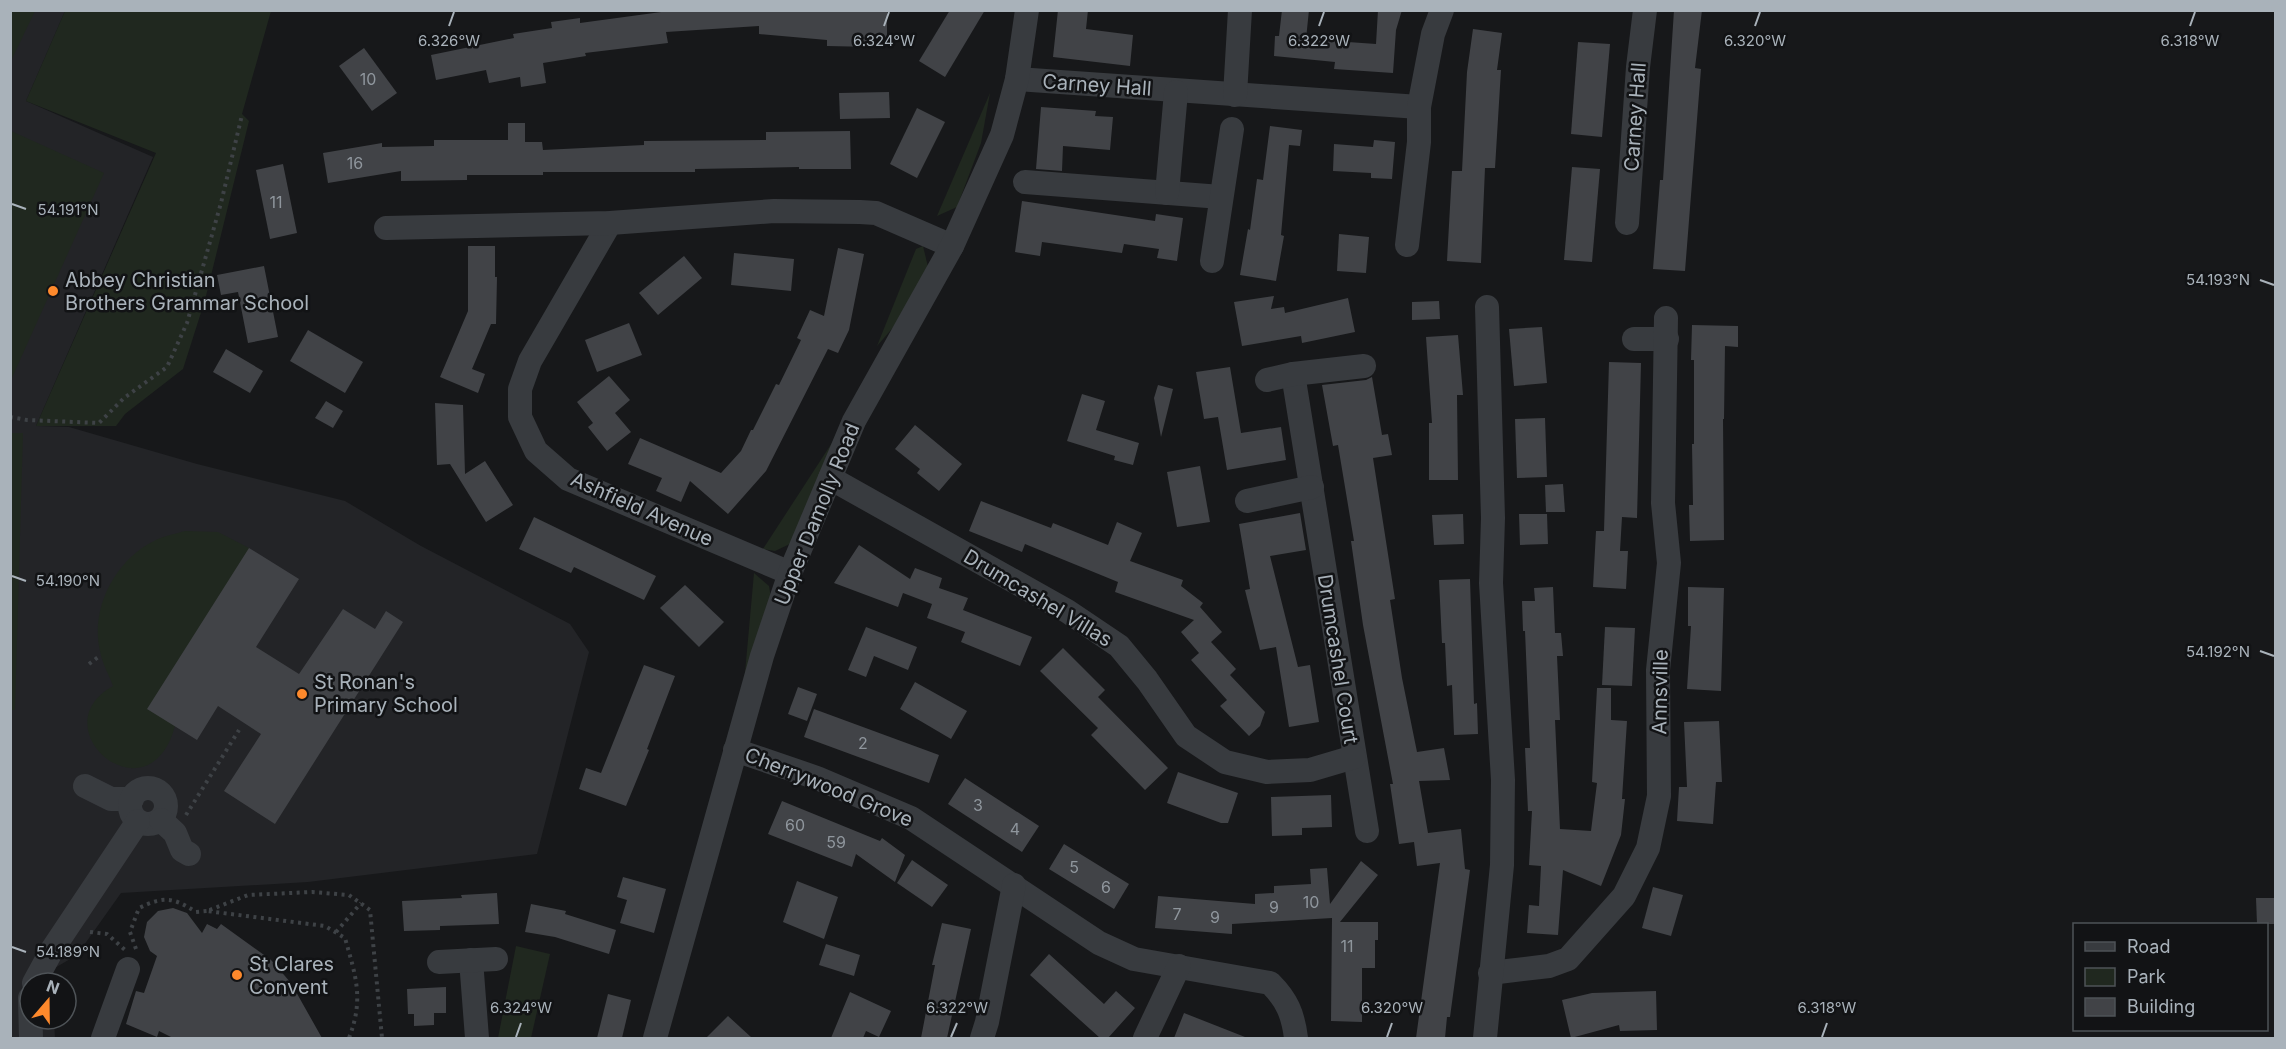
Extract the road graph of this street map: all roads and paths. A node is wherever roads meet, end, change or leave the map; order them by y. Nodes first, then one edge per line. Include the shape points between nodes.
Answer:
1 (1027, 10) edge
2 (1240, 10) edge
3 (1442, 10) edge
4 (1645, 10) edge
5 (1017, 79) junction
6 (1176, 92) junction
7 (1235, 95) junction
8 (1419, 107) junction
9 (242, 114) dead end
10 (1232, 129) dead end
11 (1025, 182) dead end
12 (1167, 193) junction
13 (1221, 197) junction
14 (610, 223) junction
15 (1628, 223) dead end
16 (386, 228) dead end
17 (1407, 245) dead end
18 (952, 246) junction
19 (1212, 261) dead end
20 (1487, 307) dead end
21 (1634, 339) dead end
22 (1364, 366) dead end
23 (1293, 374) junction
24 (1267, 380) dead end
25 (10, 417) edge
26 (830, 478) junction
27 (1312, 487) junction
28 (1247, 501) dead end
29 (790, 573) junction
30 (101, 655) dead end
31 (89, 664) dead end
32 (238, 730) dead end
33 (735, 750) junction
34 (1354, 756) junction
35 (85, 786) dead end
36 (151, 818) junction
37 (1367, 831) dead end
38 (189, 854) dead end
39 (1014, 885) junction
40 (361, 903) junction
41 (207, 911) junction
42 (67, 927) junction
43 (336, 932) junction
44 (496, 959) dead end
45 (471, 960) junction
46 (439, 962) dead end
47 (1179, 966) junction
48 (128, 969) junction
49 (41, 971) edge
50 (1490, 973) junction
51 (103, 1038) edge
52 (349, 1038) edge
53 (382, 1038) edge
54 (477, 1038) edge
55 (655, 1038) edge
56 (982, 1038) edge
57 (1145, 1038) edge
58 (1296, 1038) edge
59 (1485, 1038) edge

1 - 5 street, Upper Damolly Road
2 - 7 street
3 - 8 street via 1433,34
4 - 15 street, Carney Hall
5 - 6 street, Carney Hall
5 - 18 street, Upper Damolly Road via 1002,135
6 - 7 street, Carney Hall
6 - 12 street, Carney Hall
7 - 8 street, Carney Hall
8 - 17 street via 1419,142
9 - 25 path via 187,323 167,367 124,398 99,423
10 - 13 street
11 - 12 street
12 - 13 street
13 - 19 street
14 - 16 street
14 - 18 street via 774,211 876,213
14 - 29 street, Ashfield Avenue via 530,361 519,389 520,417 536,451 568,479
18 - 26 street, Upper Damolly Road via 854,421
20 - 50 street via 1491,583 1503,780 1502,865
21 - 50 street, Annsville via 1667,328 1663,503 1669,563 1658,670 1659,796 1648,848 1624,896 1568,959 1548,966
22 - 23 street
23 - 24 street
23 - 27 street, Drumcashel Court
26 - 29 street, Upper Damolly Road
26 - 34 street, Drumcashel Villas via 1067,610 1119,646 1186,736 1225,762 1267,772 1310,770
27 - 28 street
27 - 34 street, Drumcashel Court
29 - 33 street, Upper Damolly Road
30 - 31 path
32 - 36 path
33 - 39 street, Cherrywood Grove via 817,778 911,818
33 - 55 street, Upper Damolly Road
34 - 37 street, Drumcashel Court
35 - 36 street
36 - 38 street
36 - 42 street
39 - 47 street, Cherrywood Grove via 1099,943 1134,959
39 - 56 street
40 - 41 path via 349,894 302,892 248,895
40 - 43 path
40 - 53 path via 370,910
41 - 43 path via 325,926
41 - 48 path via 196,912 178,901 155,900 139,908 130,932 136,950
42 - 48 path via 107,934 128,953
42 - 49 street
43 - 52 path via 345,938 358,987 356,1020
44 - 45 street
45 - 46 street
45 - 54 street
47 - 57 street
47 - 58 street, Cherrywood Grove via 1270,983 1283,997 1294,1021
48 - 51 street
50 - 59 street

